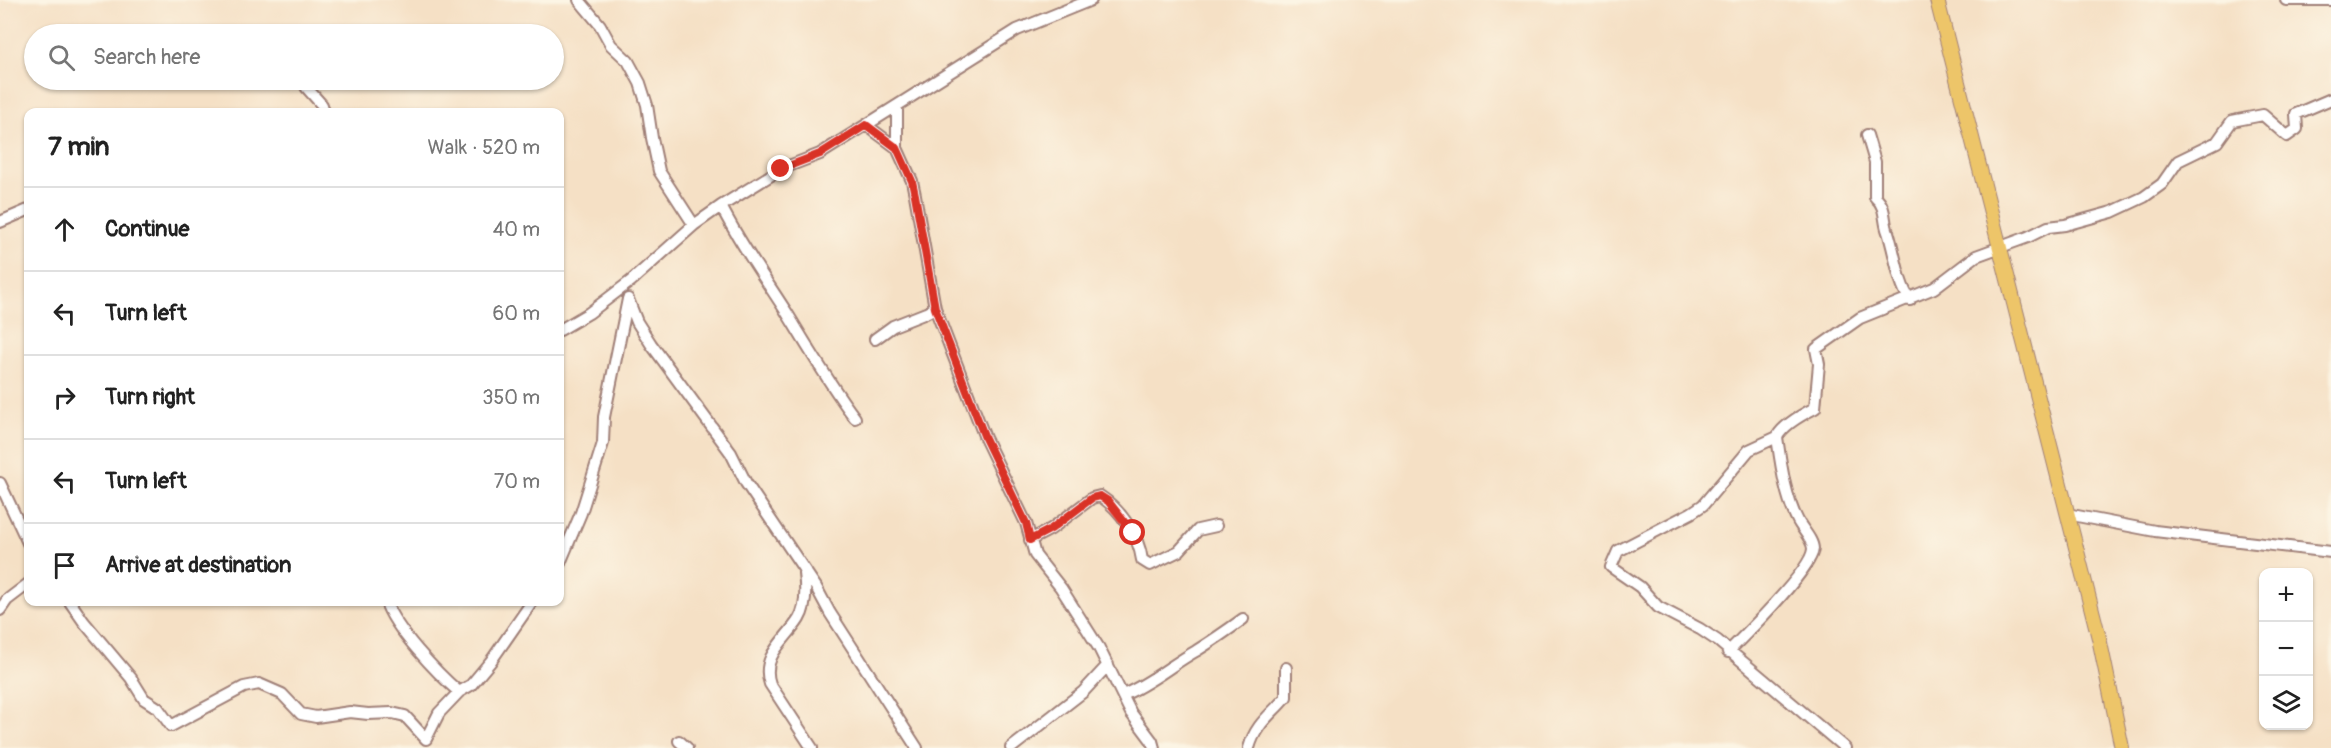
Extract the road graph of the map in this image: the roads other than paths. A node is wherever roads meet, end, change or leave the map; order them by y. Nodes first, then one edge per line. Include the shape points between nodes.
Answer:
1 (579, 0) edge
2 (1091, 0) edge
3 (1937, 0) edge
4 (2286, 0) edge
5 (2331, 0) edge
6 (309, 90) edge
7 (2331, 99) edge
8 (897, 107) junction
9 (323, 108) edge
10 (866, 125) junction
11 (1867, 135) dead end
12 (897, 148) junction
13 (721, 206) junction
14 (24, 212) edge
15 (0, 222) edge
16 (694, 225) junction
17 (1999, 246) junction
18 (631, 281) junction
19 (628, 299) junction
20 (1910, 300) junction
21 (935, 308) junction
22 (564, 328) edge
23 (875, 339) dead end
24 (855, 418) dead end
25 (1777, 437) junction
26 (0, 483) edge
27 (2067, 514) junction
28 (1216, 526) dead end
29 (24, 534) edge
30 (1030, 540) junction
31 (2331, 552) edge
32 (564, 553) edge
33 (803, 570) junction
34 (24, 587) edge
35 (73, 606) edge
36 (387, 606) edge
37 (529, 606) edge
38 (0, 610) edge
39 (1243, 619) dead end
40 (1728, 652) junction
41 (1108, 665) junction
42 (1286, 668) dead end
43 (459, 692) junction
44 (1123, 695) junction
45 (812, 748) edge
46 (917, 748) edge
47 (1011, 748) edge
48 (1154, 748) edge
49 (1249, 748) edge
50 (1845, 748) edge
51 (2122, 748) edge

1 - 16 street via 611,45 628,61 640,83 659,171
2 - 8 street via 1017,30
3 - 17 main road
4 - 5 street
6 - 9 street
7 - 17 street via 2296,114 2297,129 2287,136 2263,115 2236,119 2217,142 2175,164 2162,184 2144,197 2112,212 2048,227
8 - 10 street
8 - 12 street
10 - 12 street
10 - 13 street via 820,154 781,169
11 - 20 street via 1875,162 1875,197 1886,215 1886,230 1903,290
12 - 21 street via 914,188
13 - 16 street
13 - 24 street via 744,250
14 - 15 street
16 - 18 street
17 - 20 street via 1976,256 1934,288
17 - 27 main road
18 - 19 street
18 - 22 street
19 - 32 street via 603,417 603,443
19 - 33 street via 651,344 731,453
20 - 25 street via 1860,318 1816,349 1819,364 1815,408
21 - 23 street via 893,326
21 - 30 street
25 - 40 street via 1791,509 1813,550 1806,565 1775,603
25 - 40 street via 1743,455 1691,513 1618,551 1611,567 1640,587 1658,607 1700,629
26 - 29 street
27 - 31 street via 2155,531
27 - 51 main road
28 - 30 street via 1198,530 1179,551 1150,565 1142,560 1140,547 1124,520 1100,496
30 - 41 street via 1035,555 1061,588
33 - 45 street via 806,586 800,618 775,650 766,673
33 - 46 street
34 - 38 street
35 - 43 street via 144,699 158,708 171,726 244,687 259,684 282,694 301,714 316,717 350,712 392,713 405,716 426,739 439,713
36 - 43 street via 414,644
37 - 43 street via 491,662 471,685
39 - 44 street via 1210,644
40 - 50 street
41 - 44 street
41 - 47 street via 1083,692
42 - 49 street via 1286,697 1255,731
44 - 48 street

